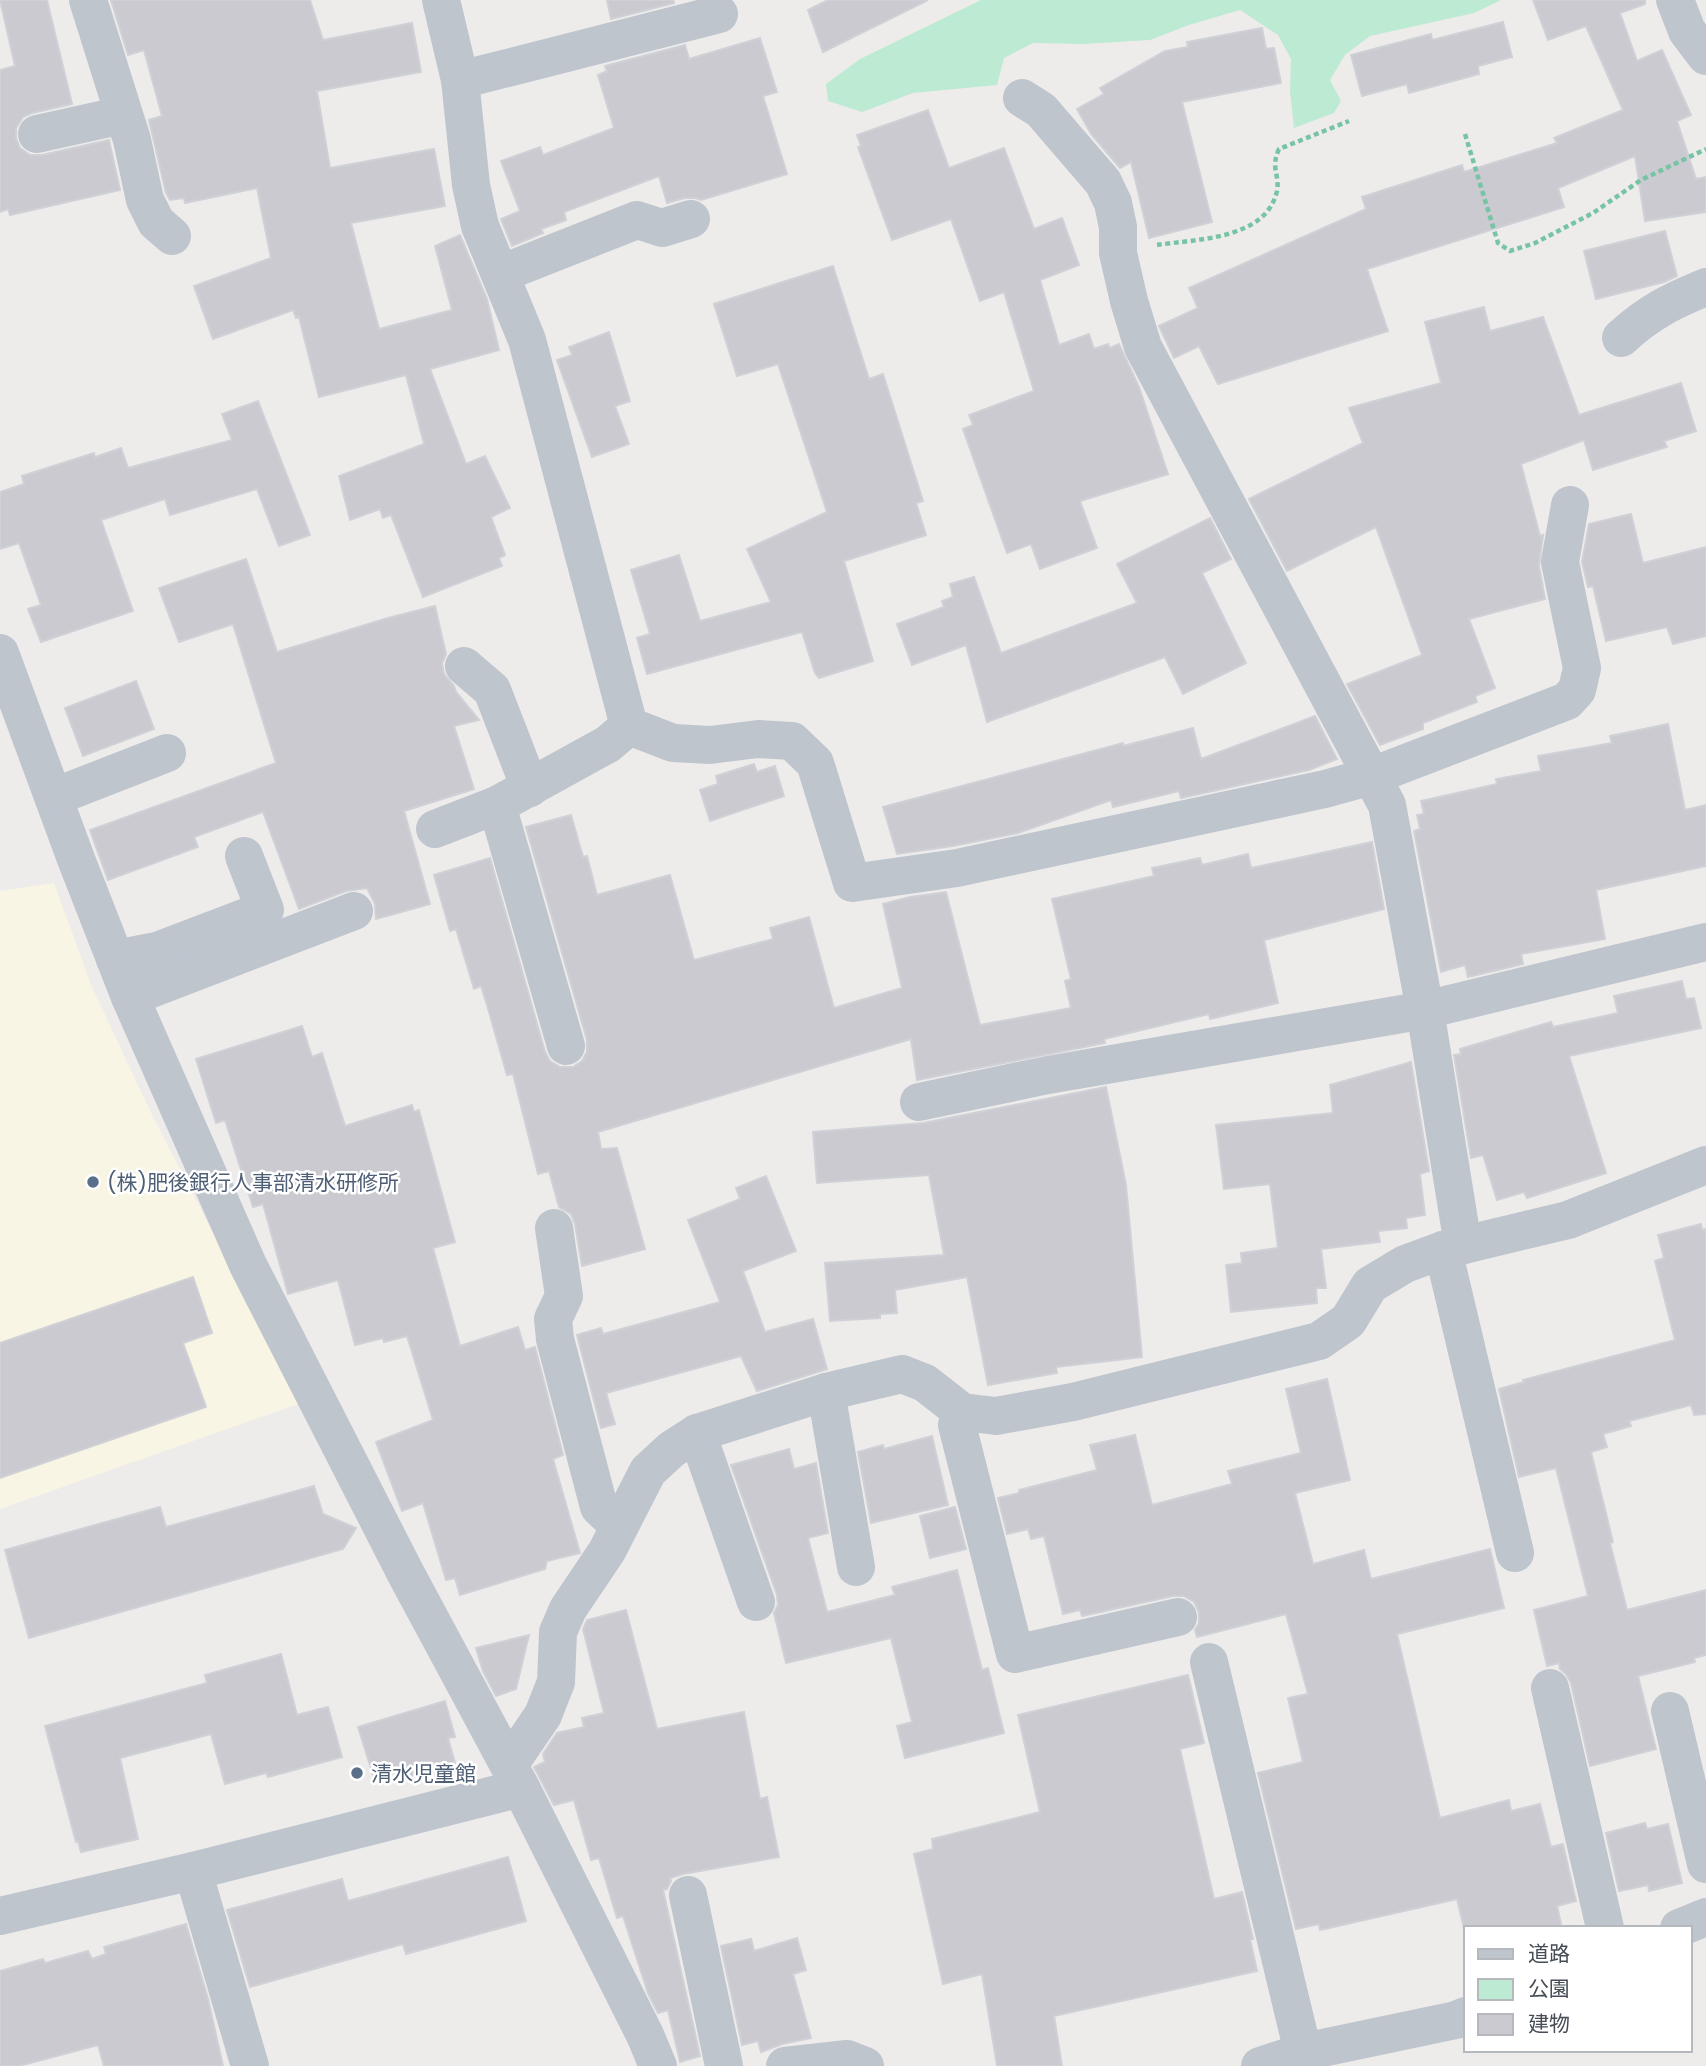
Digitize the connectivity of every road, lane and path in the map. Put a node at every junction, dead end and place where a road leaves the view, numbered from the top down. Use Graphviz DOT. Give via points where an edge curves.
graph roads {
  1 [pos="88,0"];
  2 [pos="441,0"];
  3 [pos="1675,0"];
  4 [pos="719,14"];
  5 [pos="1706,56"];
  6 [pos="460,80"];
  7 [pos="1022,98"];
  8 [pos="123,115"];
  9 [pos="1349,121"];
  10 [pos="37,134"];
  11 [pos="1465,134"];
  12 [pos="1706,149"];
  13 [pos="691,219"];
  14 [pos="172,236"];
  15 [pos="1118,253"];
  16 [pos="500,274"];
  17 [pos="1706,287"];
  18 [pos="1621,338"];
  19 [pos="1570,505"];
  20 [pos="0,653"];
  21 [pos="464,666"];
  22 [pos="13,723"];
  23 [pos="629,726"];
  24 [pos="167,753"];
  25 [pos="1372,776"];
  26 [pos="54,797"];
  27 [pos="514,797"];
  28 [pos="435,829"];
  29 [pos="244,856"];
  30 [pos="354,911"];
  31 [pos="1706,942"];
  32 [pos="115,959"];
  33 [pos="130,997"];
  34 [pos="1425,1010"];
  35 [pos="566,1046"];
  36 [pos="919,1102"];
  37 [pos="1706,1165"];
  38 [pos="554,1228"];
  39 [pos="1453,1248"];
  40 [pos="826,1392"];
  41 [pos="962,1412"];
  42 [pos="697,1433"];
  43 [pos="619,1526"];
  44 [pos="1515,1553"];
  45 [pos="856,1567"];
  46 [pos="756,1602"];
  47 [pos="1178,1617"];
  48 [pos="1209,1662"];
  49 [pos="1550,1688"];
  50 [pos="1670,1711"];
  51 [pos="515,1776"];
  52 [pos="1706,1864"];
  53 [pos="193,1871"];
  54 [pos="688,1895"];
  55 [pos="0,1916"];
  56 [pos="1706,1917"];
  57 [pos="1605,1926"];
  58 [pos="1684,1926"];
  59 [pos="1464,2017"];
  60 [pos="1303,2052"];
  61 [pos="250,2066"];
  62 [pos="658,2066"];
  63 [pos="724,2066"];
  64 [pos="785,2066"];
  65 [pos="865,2066"];
  66 [pos="1260,2066"];
  1 -- 8 [label="street"];
  2 -- 6 [label="street"];
  3 -- 5 [label="street" via="1687,31"];
  4 -- 6 [label="street"];
  6 -- 16 [label="street" via="471,185 480,226"];
  7 -- 15 [label="street" via="1041,110 1103,182 1113,203"];
  8 -- 10 [label="street"];
  8 -- 14 [label="street" via="145,200 156,222"];
  9 -- 15 [label="path" via="1279,149 1273,162 1278,189 1269,211 1248,227 1222,236"];
  11 -- 12 [label="path" via="1498,243 1510,251 1593,213 1641,180"];
  13 -- 16 [label="street" via="662,228 637,220"];
  15 -- 25 [label="street" via="1143,347"];
  16 -- 23 [label="street" via="527,340"];
  17 -- 18 [label="street" via="1665,304"];
  19 -- 25 [label="street" via="1560,562 1582,668 1577,690 1567,701"];
  20 -- 22 [label="street"];
  21 -- 27 [label="street" via="492,690"];
  22 -- 26 [label="street"];
  23 -- 25 [label="street" via="673,743 792,741 815,763 852,883 957,868"];
  23 -- 27 [label="street" via="608,744"];
  24 -- 26 [label="street"];
  25 -- 34 [label="street" via="1387,805"];
  26 -- 32 [label="street"];
  27 -- 28 [label="street"];
  27 -- 35 [label="street"];
  29 -- 32 [label="street" via="265,910 157,951"];
  30 -- 33 [label="street"];
  31 -- 34 [label="street"];
  32 -- 33 [label="street"];
  33 -- 51 [label="street" via="248,1265 405,1574"];
  34 -- 36 [label="street"];
  34 -- 39 [label="street"];
  37 -- 39 [label="street" via="1568,1220"];
  38 -- 43 [label="street" via="564,1296 553,1319 555,1339 599,1507"];
  39 -- 41 [label="street" via="1405,1264 1370,1285 1348,1321 1319,1341 1073,1402 996,1416"];
  39 -- 44 [label="street"];
  40 -- 41 [label="street" via="902,1374 925,1383"];
  40 -- 42 [label="street"];
  40 -- 45 [label="street"];
  41 -- 47 [label="street" via="957,1425 1015,1654"];
  42 -- 43 [label="street" via="648,1471"];
  42 -- 46 [label="street"];
  43 -- 51 [label="street" via="558,1632 556,1682"];
  48 -- 60 [label="street"];
  49 -- 57 [label="street"];
  50 -- 52 [label="street"];
  51 -- 53 [label="street"];
  51 -- 62 [label="street"];
  53 -- 55 [label="street"];
  53 -- 61 [label="street"];
  54 -- 63 [label="street"];
  56 -- 58 [label="street"];
  59 -- 60 [label="street"];
  60 -- 66 [label="street"];
  64 -- 65 [label="street" via="847,2059"];
}
